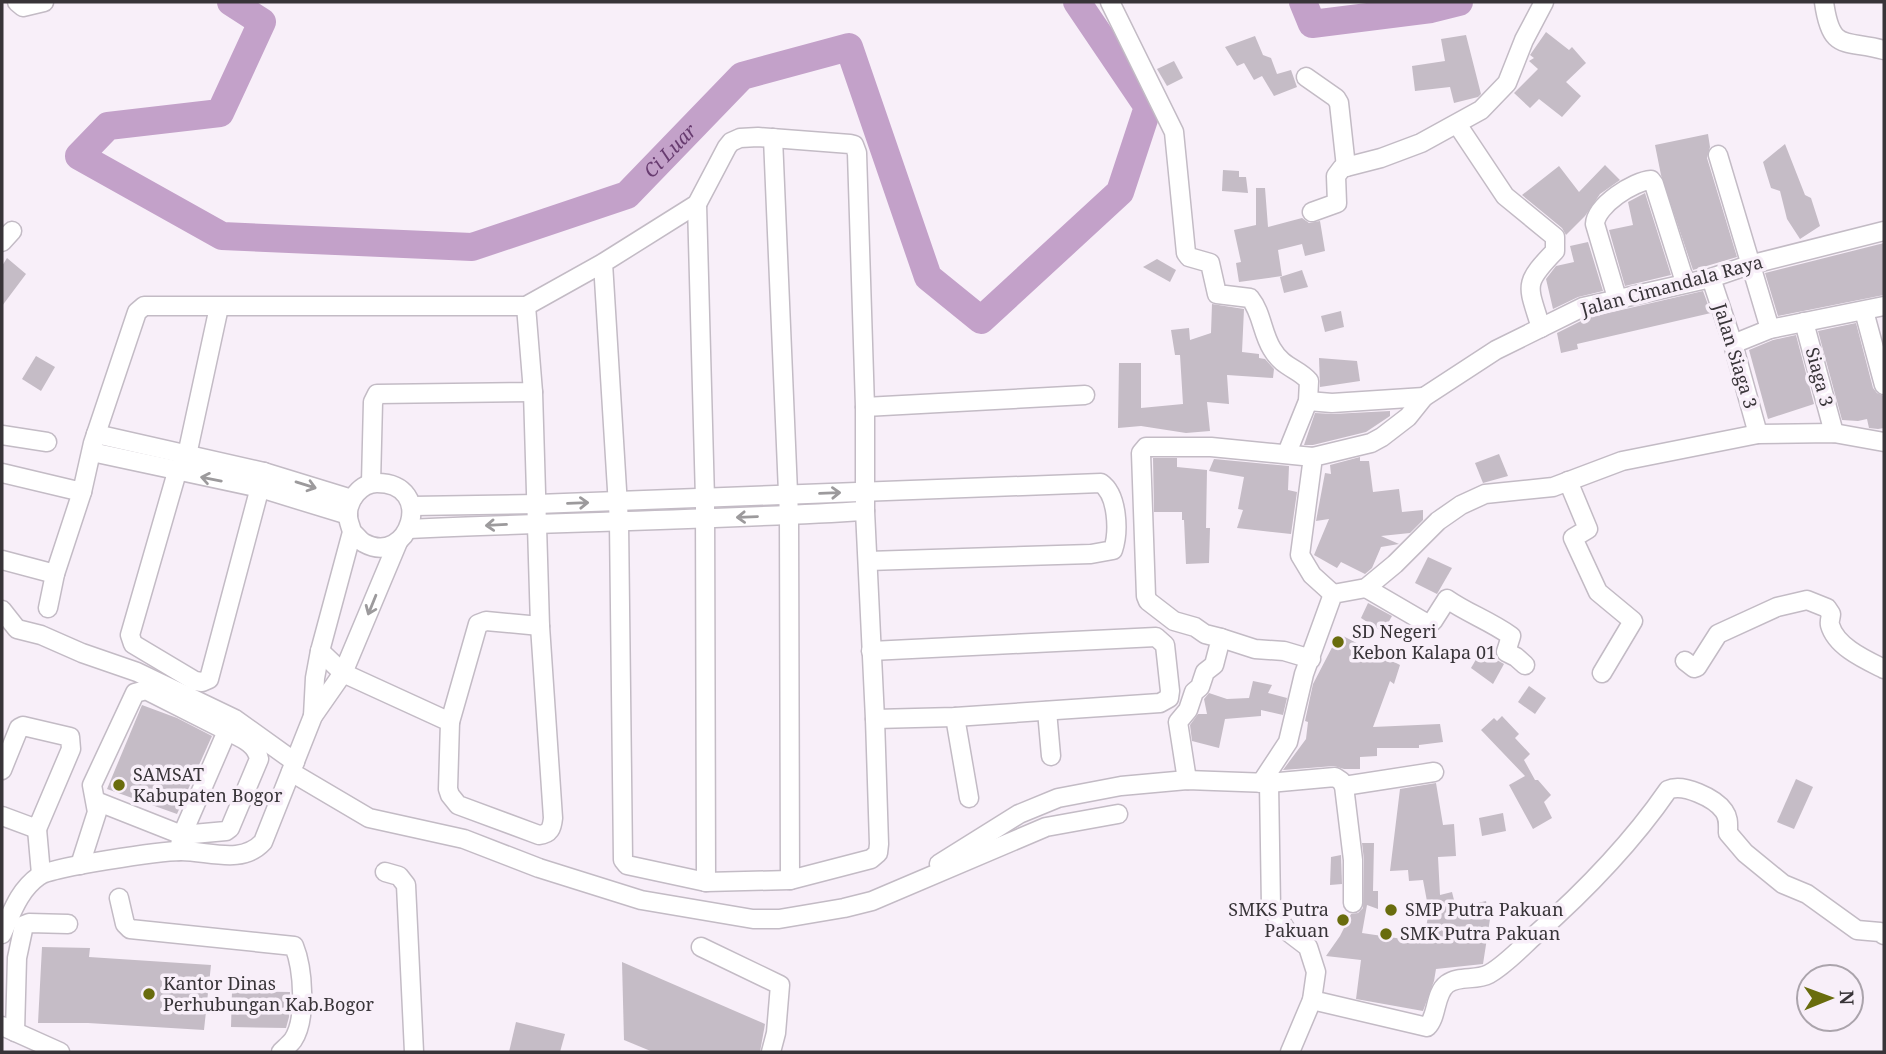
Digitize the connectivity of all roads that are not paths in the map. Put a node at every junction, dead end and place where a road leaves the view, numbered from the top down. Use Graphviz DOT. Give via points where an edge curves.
graph roads {
  1 [pos="17,2"];
  2 [pos="44,2"];
  3 [pos="1110,2"];
  4 [pos="1544,2"];
  5 [pos="1824,2"];
  6 [pos="1884,50"];
  7 [pos="1306,77"];
  8 [pos="1457,124"];
  9 [pos="773,138"];
  10 [pos="1718,155"];
  11 [pos="1346,167"];
  12 [pos="697,204"];
  13 [pos="1312,212"];
  14 [pos="1884,231"];
  15 [pos="603,264"];
  16 [pos="1749,265"];
  17 [pos="1711,278"];
  18 [pos="1685,282"];
  19 [pos="1617,298"];
  20 [pos="526,306"];
  21 [pos="1884,306"];
  22 [pos="219,307"];
  23 [pos="1864,311"];
  24 [pos="1804,322"];
  25 [pos="1541,328"];
  26 [pos="1770,330"];
  27 [pos="1734,344"];
  28 [pos="1884,385"];
  29 [pos="533,393"];
  30 [pos="1085,395"];
  31 [pos="1424,397"];
  32 [pos="1308,401"];
  33 [pos="865,407"];
  34 [pos="1834,433"];
  35 [pos="1758,434"];
  36 [pos="2,435"];
  37 [pos="47,442"];
  38 [pos="1884,442"];
  39 [pos="94,443"];
  40 [pos="1287,453"];
  41 [pos="187,455"];
  42 [pos="1313,457"];
  43 [pos="177,472"];
  44 [pos="2,473"];
  45 [pos="262,480"];
  46 [pos="1568,481"];
  47 [pos="371,483"];
  48 [pos="82,492"];
  49 [pos="865,492"];
  50 [pos="789,495"];
  51 [pos="705,499"];
  52 [pos="617,502"];
  53 [pos="537,504"];
  54 [pos="412,506"];
  55 [pos="864,511"];
  56 [pos="350,515"];
  57 [pos="789,516"];
  58 [pos="705,518"];
  59 [pos="619,522"];
  60 [pos="538,523"];
  61 [pos="403,536"];
  62 [pos="2,560"];
  63 [pos="868,561"];
  64 [pos="55,574"];
  65 [pos="1366,588"];
  66 [pos="1333,594"];
  67 [pos="48,608"];
  68 [pos="2,610"];
  69 [pos="540,626"];
  70 [pos="1222,638"];
  71 [pos="320,650"];
  72 [pos="871,651"];
  73 [pos="1311,659"];
  74 [pos="1685,661"];
  75 [pos="1525,665"];
  76 [pos="1884,669"];
  77 [pos="343,673"];
  78 [pos="1602,673"];
  79 [pos="1047,710"];
  80 [pos="313,716"];
  81 [pos="955,717"];
  82 [pos="876,719"];
  83 [pos="450,722"];
  84 [pos="227,731"];
  85 [pos="1051,756"];
  86 [pos="293,767"];
  87 [pos="2,770"];
  88 [pos="1434,772"];
  89 [pos="1187,780"];
  90 [pos="1265,783"];
  91 [pos="1343,786"];
  92 [pos="969,798"];
  93 [pos="96,801"];
  94 [pos="1118,814"];
  95 [pos="2,816"];
  96 [pos="37,829"];
  97 [pos="181,843"];
  98 [pos="80,865"];
  99 [pos="385,872"];
  100 [pos="41,874"];
  101 [pos="790,880"];
  102 [pos="706,882"];
  103 [pos="914,884"];
  104 [pos="119,898"];
  105 [pos="1353,903"];
  106 [pos="68,924"];
  107 [pos="2,934"];
  108 [pos="1884,935"];
  109 [pos="701,947"];
  110 [pos="1312,1000"];
  111 [pos="8,1029"];
  112 [pos="60,1052"];
  113 [pos="281,1052"];
  114 [pos="414,1052"];
  115 [pos="771,1052"];
  116 [pos="1290,1052"];
  1 -- 2 [label="street" via="23,7"];
  3 -- 32 [label="street" via="1174,132 1186,253 1210,263 1217,294 1244,296 1255,304 1280,362 1308,378"];
  4 -- 8 [label="street" via="1507,83 1481,110"];
  5 -- 6 [label="street" via="1828,25 1839,40"];
  7 -- 11 [label="street" via="1339,103"];
  8 -- 11 [label="street" via="1401,151"];
  8 -- 25 [label="street" via="1505,196 1555,237 1555,251 1532,276 1530,291"];
  9 -- 12 [label="street" via="731,142"];
  9 -- 33 [label="street" via="850,144 856,149"];
  9 -- 50 [label="street"];
  10 -- 16 [label="street"];
  11 -- 13 [label="street" via="1336,176 1336,204"];
  12 -- 15 [label="street"];
  12 -- 51 [label="street"];
  14 -- 16 [label="street, Jalan Cimandala Raya"];
  15 -- 20 [label="street"];
  15 -- 52 [label="street"];
  16 -- 17 [label="street, Jalan Cimandala Raya"];
  16 -- 26 [label="street"];
  17 -- 18 [label="street, Jalan Cimandala Raya"];
  17 -- 27 [label="street, Jalan Siaga 3"];
  18 -- 19 [label="street, Jalan Cimandala Raya"];
  18 -- 19 [label="street" via="1654,184 1651,180 1637,182 1600,209 1596,218"];
  19 -- 25 [label="street, Jalan Cimandala Raya" via="1583,307"];
  20 -- 22 [label="street"];
  20 -- 29 [label="street"];
  21 -- 23 [label="street"];
  22 -- 39 [label="street" via="144,306 137,312"];
  22 -- 41 [label="street"];
  23 -- 24 [label="street"];
  23 -- 28 [label="street"];
  24 -- 26 [label="street"];
  24 -- 34 [label="street, Siaga 3"];
  25 -- 31 [label="street, Jalan Cimandala Raya" via="1496,350"];
  26 -- 27 [label="street"];
  27 -- 35 [label="street, Jalan Siaga 3"];
  29 -- 47 [label="street" via="377,394"];
  29 -- 53 [label="street"];
  30 -- 33 [label="street"];
  31 -- 32 [label="street"];
  31 -- 42 [label="street, Jalan Cimandala Raya" via="1408,417 1371,443"];
  32 -- 40 [label="street"];
  33 -- 49 [label="street"];
  34 -- 35 [label="street"];
  34 -- 38 [label="street"];
  35 -- 46 [label="street" via="1622,461"];
  36 -- 37 [label="street"];
  39 -- 41 [label="street"];
  39 -- 43 [label="street"];
  39 -- 48 [label="street"];
  40 -- 42 [label="street"];
  40 -- 70 [label="street" via="1211,447 1146,447 1141,453 1148,601 1174,621"];
  41 -- 43 [label="street"];
  41 -- 45 [label="street"];
  42 -- 66 [label="street" via="1300,555 1312,575"];
  45 -- 43 [label="street, one-way"];
  43 -- 45 [label="street" via="130,639 202,682 209,679"];
  44 -- 48 [label="street"];
  45 -- 56 [label="street"];
  46 -- 65 [label="street" via="1539,490 1485,494 1461,505"];
  46 -- 78 [label="street" via="1588,529 1573,538 1595,586 1633,621"];
  47 -- 54 [label="street" via="396,487"];
  47 -- 56 [label="street" via="360,489"];
  48 -- 64 [label="street"];
  50 -- 49 [label="street, one-way"];
  49 -- 55 [label="street"];
  49 -- 63 [label="street" via="1101,483 1118,520 1114,547 1100,553"];
  50 -- 51 [label="street"];
  50 -- 57 [label="street"];
  51 -- 52 [label="street"];
  51 -- 58 [label="street"];
  53 -- 52 [label="street, one-way"];
  52 -- 59 [label="street"];
  53 -- 54 [label="street"];
  53 -- 60 [label="street"];
  54 -- 61 [label="street" via="413,518"];
  55 -- 57 [label="street"];
  55 -- 63 [label="street"];
  56 -- 61 [label="street" via="365,543 382,547"];
  56 -- 71 [label="street"];
  57 -- 58 [label="street, one-way"];
  57 -- 101 [label="street"];
  58 -- 59 [label="street"];
  58 -- 102 [label="street"];
  59 -- 60 [label="street"];
  59 -- 102 [label="street" via="622,856 627,865"];
  60 -- 61 [label="street, one-way"];
  60 -- 69 [label="street"];
  61 -- 77 [label="street, one-way"];
  62 -- 64 [label="street"];
  63 -- 72 [label="street"];
  64 -- 67 [label="street"];
  65 -- 66 [label="street"];
  65 -- 75 [label="street" via="1426,623 1433,621 1447,599 1511,636 1506,652"];
  66 -- 73 [label="street"];
  68 -- 86 [label="street" via="17,629 137,672 235,719"];
  69 -- 83 [label="street" via="478,624"];
  69 -- 83 [label="street" via="553,818 546,834 455,802 449,789"];
  70 -- 73 [label="street"];
  70 -- 89 [label="street" via="1214,665 1205,672 1178,722"];
  71 -- 77 [label="street"];
  71 -- 80 [label="street"];
  72 -- 79 [label="street" via="1139,636 1156,637 1165,645 1170,691 1164,701"];
  72 -- 82 [label="street"];
  73 -- 90 [label="street" via="1288,742"];
  74 -- 76 [label="street" via="1698,667 1718,634 1777,607 1807,600 1827,608 1839,639 1854,653"];
  77 -- 80 [label="street"];
  77 -- 83 [label="street"];
  79 -- 81 [label="street"];
  79 -- 85 [label="street"];
  80 -- 86 [label="street"];
  81 -- 82 [label="street"];
  81 -- 92 [label="street"];
  82 -- 101 [label="street" via="878,853 871,859"];
  84 -- 93 [label="street" via="146,690 135,693 92,785"];
  84 -- 97 [label="street"];
  84 -- 97 [label="street" via="247,741 259,759 230,828"];
  86 -- 97 [label="street" via="257,849 235,856"];
  86 -- 103 [label="street" via="369,818 464,839 641,900 753,919 779,919 854,906"];
  87 -- 96 [label="street" via="23,726 70,737 71,749"];
  88 -- 91 [label="street"];
  89 -- 90 [label="street"];
  89 -- 103 [label="street" via="1121,786 1042,803 992,829"];
  90 -- 91 [label="street" via="1335,777"];
  90 -- 110 [label="street" via="1271,907 1287,931 1308,947 1316,972"];
  91 -- 105 [label="street" via="1353,860"];
  93 -- 97 [label="street"];
  93 -- 98 [label="street" via="97,812"];
  94 -- 103 [label="street" via="1046,827"];
  95 -- 96 [label="street"];
  96 -- 100 [label="street"];
  97 -- 98 [label="street"];
  98 -- 100 [label="street"];
  99 -- 114 [label="street" via="400,876 406,885"];
  100 -- 107 [label="street" via="18,898"];
  101 -- 102 [label="street"];
  104 -- 113 [label="street" via="130,929 294,946 302,983 298,1026 294,1039"];
  106 -- 111 [label="street" via="24,925"];
  108 -- 110 [label="street" via="1857,930 1807,894 1783,884 1728,833 1722,809 1696,793 1673,788 1574,902 1487,976 1446,984 1427,1027"];
  109 -- 115 [label="street" via="780,985"];
  110 -- 116 [label="street"];
  111 -- 112 [label="street"];
}
